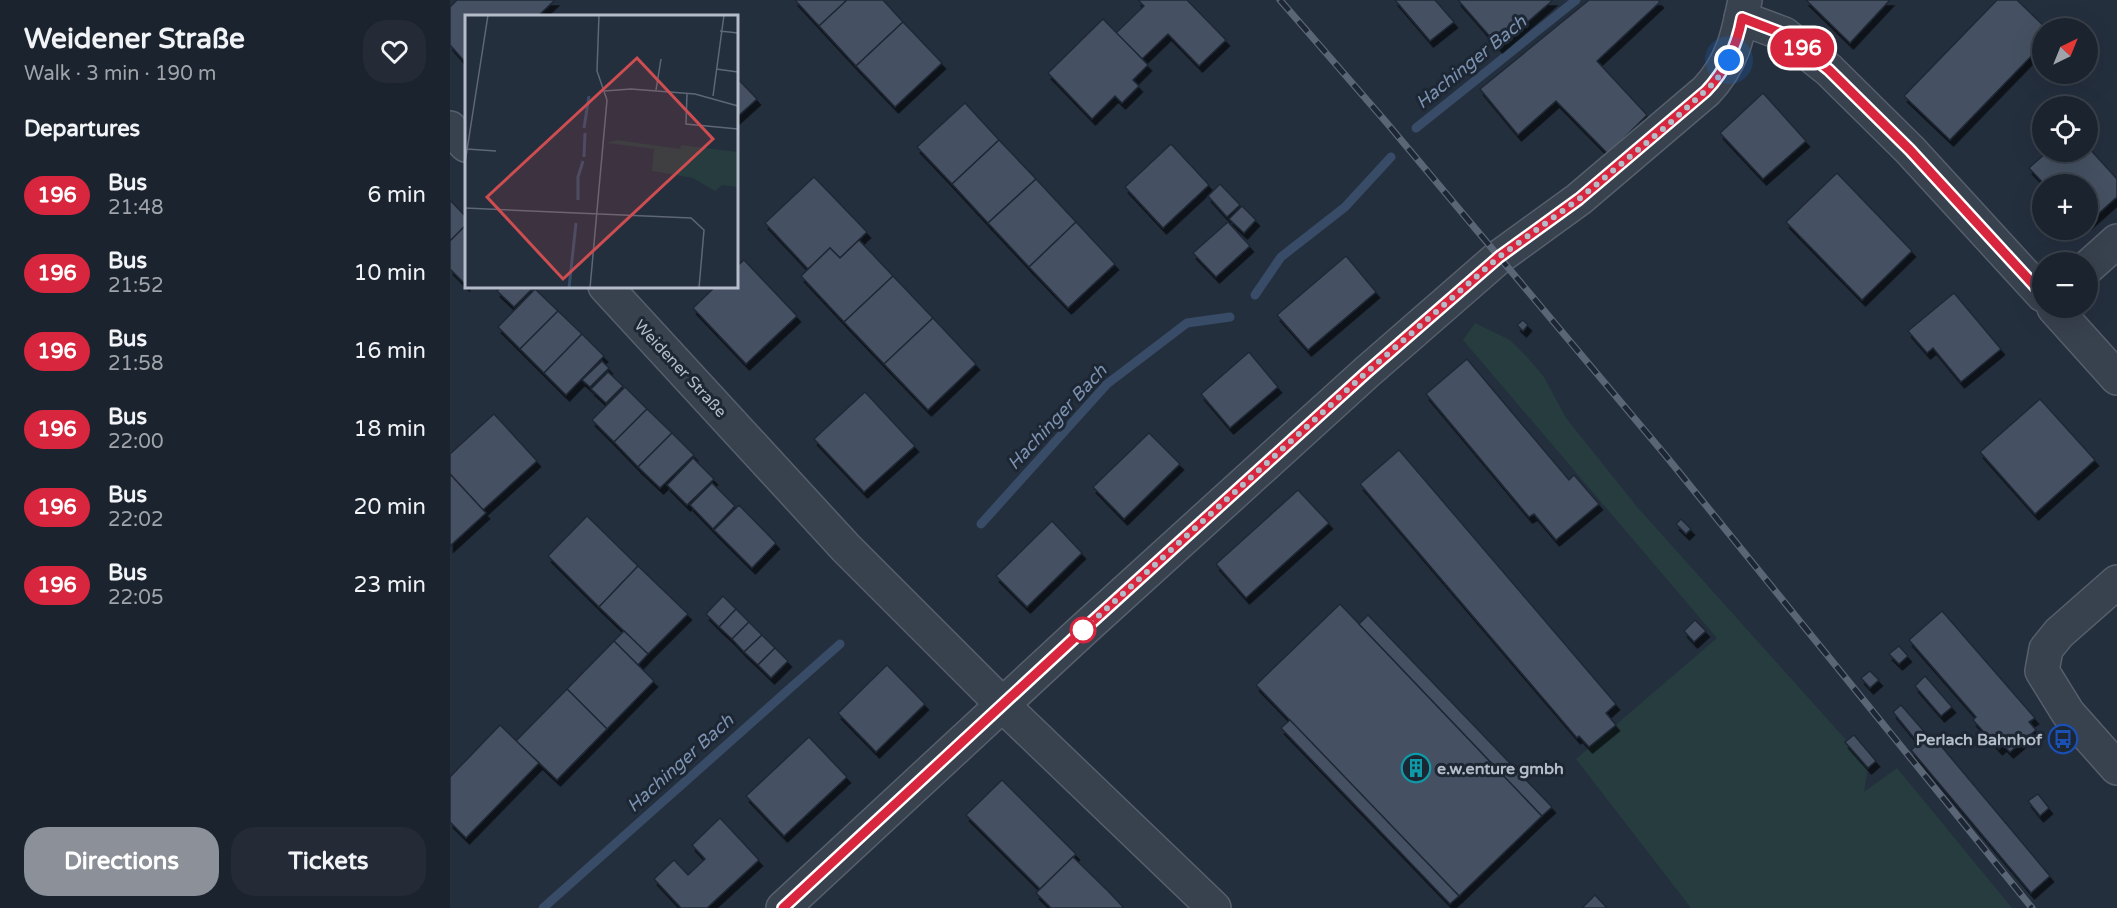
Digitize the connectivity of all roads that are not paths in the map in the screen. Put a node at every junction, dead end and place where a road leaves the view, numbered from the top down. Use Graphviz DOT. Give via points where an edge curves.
graph roads {
  1 [pos="1743,9"];
  2 [pos="450,128"];
  3 [pos="465,144"];
  4 [pos="2117,241"];
  5 [pos="2098,258"];
  6 [pos="2032,283"];
  7 [pos="607,288"];
  8 [pos="2063,318"];
  9 [pos="2117,378"];
  10 [pos="2117,582"];
  11 [pos="1004,705"];
  12 [pos="2117,768"];
  13 [pos="783,908"];
  14 [pos="1214,908"];
  1 -- 6 [label="street" via="1784,34 1829,70 1910,150"];
  1 -- 11 [label="street" via="1724,70 1706,91 1579,199 1499,257 1367,372"];
  2 -- 3 [label="street"];
  4 -- 5 [label="street"];
  7 -- 11 [label="street, Weidener Straße" via="846,548"];
  8 -- 9 [label="street"];
  10 -- 12 [label="street" via="2059,633 2046,649 2042,671 2068,713"];
  11 -- 13 [label="street"];
  11 -- 14 [label="street, Weidener Straße"];
}
